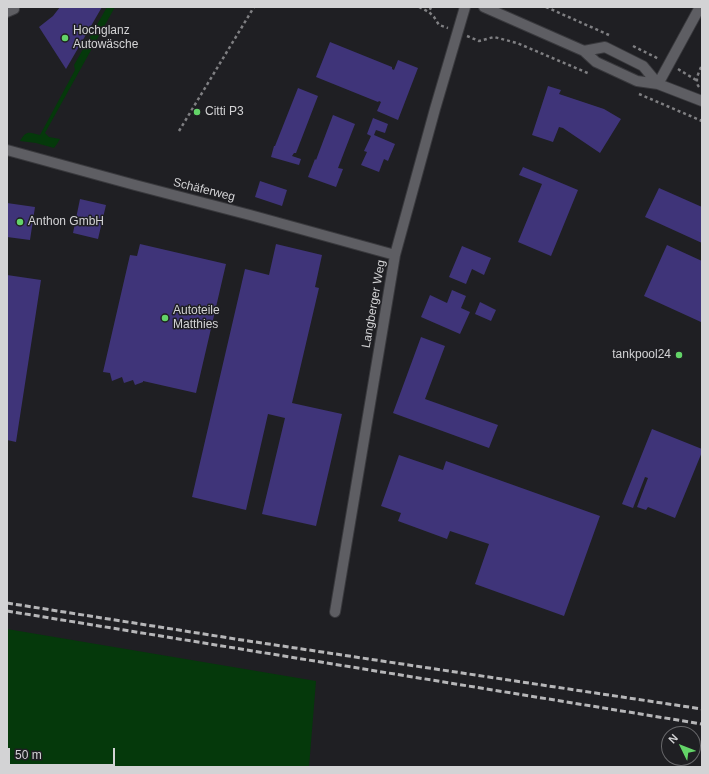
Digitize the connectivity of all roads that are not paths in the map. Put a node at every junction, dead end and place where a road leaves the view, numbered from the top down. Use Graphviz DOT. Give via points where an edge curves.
graph roads {
  1 [pos="14,7"];
  2 [pos="465,7"];
  3 [pos="484,7"];
  4 [pos="700,7"];
  5 [pos="7,12"];
  6 [pos="584,51"];
  7 [pos="658,84"];
  8 [pos="702,101"];
  9 [pos="7,150"];
  10 [pos="395,255"];
  11 [pos="335,612"];
  1 -- 5 [label="street"];
  2 -- 10 [label="street, Langberger Weg"];
  3 -- 6 [label="street"];
  4 -- 7 [label="street"];
  6 -- 7 [label="street" via="596,62 637,81"];
  6 -- 7 [label="street" via="605,47 643,66"];
  7 -- 8 [label="street"];
  9 -- 10 [label="street, Schäferweg"];
  10 -- 11 [label="street, Langberger Weg"];
}
